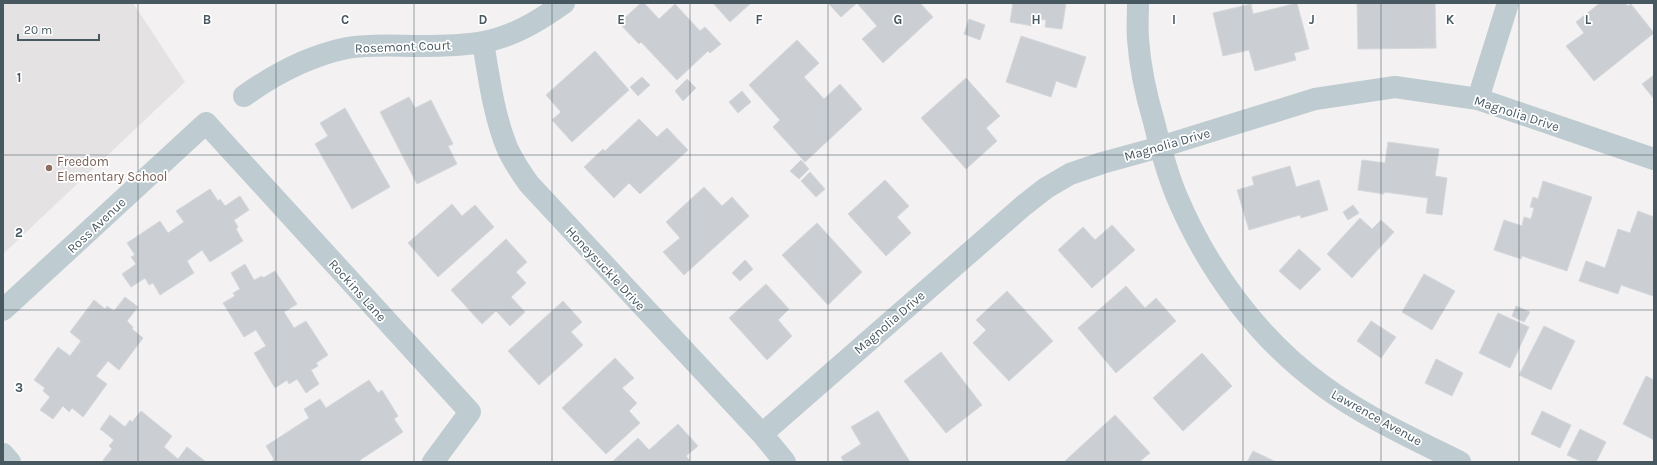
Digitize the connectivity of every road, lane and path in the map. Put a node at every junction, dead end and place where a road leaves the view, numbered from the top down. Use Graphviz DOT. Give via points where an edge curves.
graph roads {
  1 [pos="564,3"];
  2 [pos="1138,3"];
  3 [pos="1508,3"];
  4 [pos="483,42"];
  5 [pos="244,96"];
  6 [pos="1478,99"];
  7 [pos="206,123"];
  8 [pos="1160,147"];
  9 [pos="1654,159"];
  10 [pos="3,310"];
  11 [pos="762,434"];
  12 [pos="3,454"];
  13 [pos="10,462"];
  14 [pos="433,462"];
  15 [pos="785,462"];
  16 [pos="1460,462"];
  1 -- 4 [label="street, Rosemont Court" via="546,16 515,32"];
  2 -- 8 [label="street, Lawrence Avenue" via="1138,39 1144,87"];
  3 -- 6 [label="street"];
  4 -- 5 [label="street, Rosemont Court" via="421,46 379,45 324,53 271,76"];
  4 -- 11 [label="street, Honeysuckle Drive" via="502,132 514,161 529,184"];
  6 -- 8 [label="street, Magnolia Drive" via="1394,87 1315,99"];
  6 -- 9 [label="street, Magnolia Drive"];
  7 -- 10 [label="street, Ross Avenue"];
  7 -- 14 [label="street, Rockins Lane" via="470,412"];
  8 -- 11 [label="street, Magnolia Drive" via="1070,174 1046,188"];
  8 -- 16 [label="street, Lawrence Avenue" via="1177,196 1204,252 1237,300 1277,346 1322,386 1349,404"];
  11 -- 15 [label="street, Honeysuckle Drive"];
  12 -- 13 [label="street"];
}
